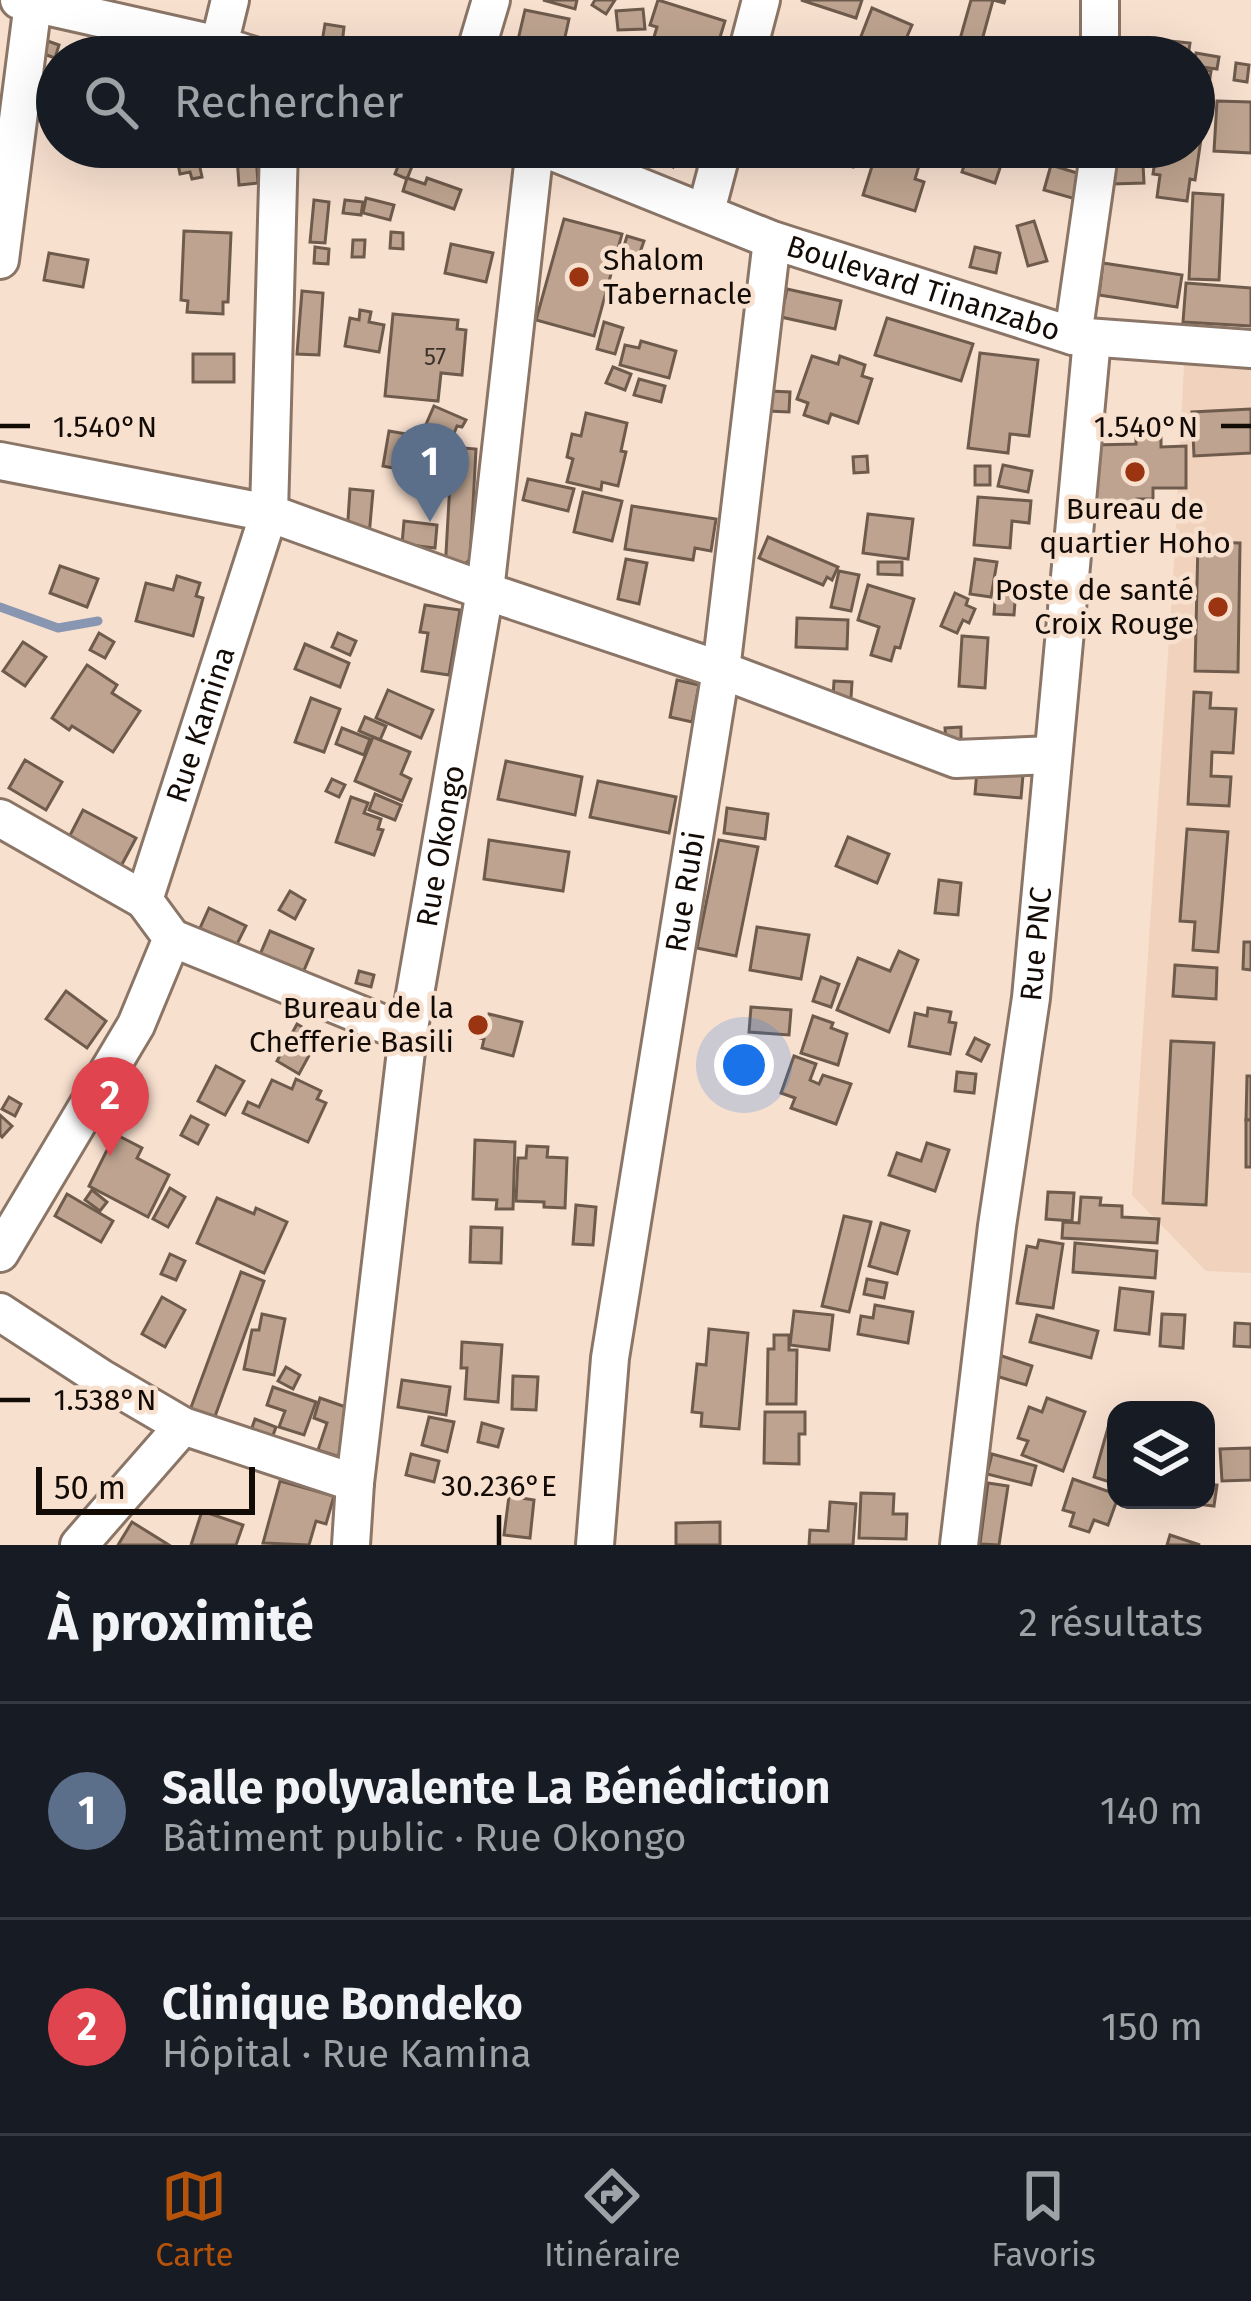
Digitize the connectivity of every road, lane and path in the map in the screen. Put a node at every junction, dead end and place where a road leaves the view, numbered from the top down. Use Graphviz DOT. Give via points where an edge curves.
graph roads {
  1 [pos="230,0"];
  2 [pos="491,0"];
  3 [pos="761,0"];
  4 [pos="1100,0"];
  5 [pos="26,2"];
  6 [pos="179,36"];
  7 [pos="221,36"];
  8 [pos="480,36"];
  9 [pos="752,36"];
  10 [pos="1100,36"];
  11 [pos="278,168"];
  12 [pos="535,168"];
  13 [pos="592,168"];
  14 [pos="718,168"];
  15 [pos="1098,168"];
  16 [pos="706,212"];
  17 [pos="772,240"];
  18 [pos="0,260"];
  19 [pos="1082,338"];
  20 [pos="1251,349"];
  21 [pos="0,460"];
  22 [pos="268,513"];
  23 [pos="485,591"];
  24 [pos="722,670"];
  25 [pos="1052,755"];
  26 [pos="0,818"];
  27 [pos="144,900"];
  28 [pos="172,938"];
  29 [pos="408,1034"];
  30 [pos="0,1253"];
  31 [pos="0,1312"];
  32 [pos="183,1426"];
  33 [pos="355,1483"];
  34 [pos="79,1545"];
  35 [pos="351,1545"];
  36 [pos="595,1545"];
  37 [pos="959,1545"];
  1 -- 7 [label="street"];
  2 -- 8 [label="street"];
  3 -- 9 [label="street"];
  4 -- 10 [label="street"];
  5 -- 6 [label="street"];
  5 -- 18 [label="street"];
  11 -- 22 [label="street, Rue Kamina"];
  12 -- 23 [label="street, Rue Okongo"];
  13 -- 16 [label="street, Boulevard Tinanzabo"];
  14 -- 16 [label="street"];
  15 -- 19 [label="street, Rue PNC"];
  16 -- 17 [label="street, Boulevard Tinanzabo"];
  17 -- 19 [label="street, Boulevard Tinanzabo"];
  17 -- 24 [label="street, Rue Rubi"];
  19 -- 20 [label="street, Boulevard Tinanzabo"];
  19 -- 25 [label="street, Rue PNC"];
  21 -- 22 [label="street"];
  22 -- 23 [label="street"];
  22 -- 27 [label="street, Rue Kamina"];
  23 -- 24 [label="street"];
  23 -- 29 [label="street, Rue Okongo"];
  24 -- 25 [label="street" via="956,759"];
  24 -- 36 [label="street, Rue Rubi" via="610,1358"];
  25 -- 37 [label="street, Rue PNC" via="1031,998"];
  26 -- 27 [label="street"];
  27 -- 28 [label="street"];
  28 -- 29 [label="street"];
  28 -- 30 [label="street" via="136,1025"];
  29 -- 33 [label="street, Rue Okongo"];
  31 -- 32 [label="street"];
  32 -- 33 [label="street"];
  32 -- 34 [label="street"];
  33 -- 35 [label="street, Rue Okongo"];
}
